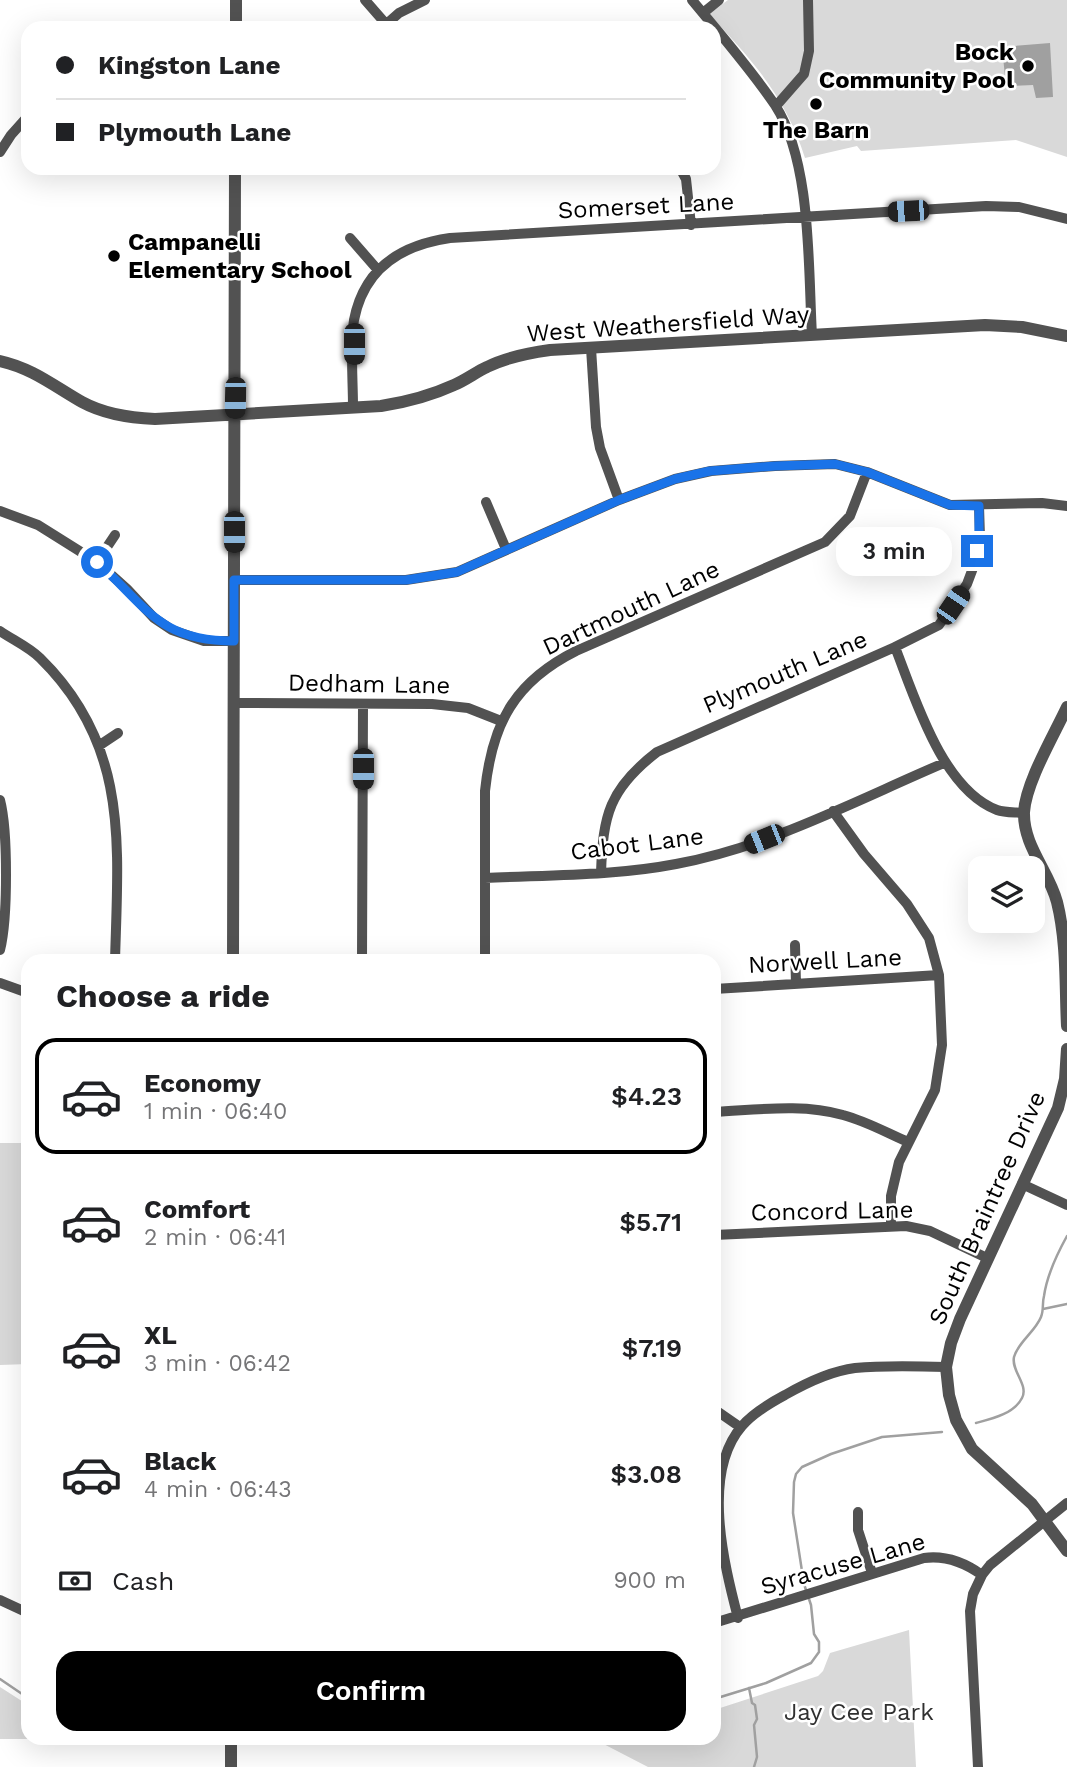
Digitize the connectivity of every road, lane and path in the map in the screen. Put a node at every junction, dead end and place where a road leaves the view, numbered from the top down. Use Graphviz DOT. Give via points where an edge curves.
graph roads {
  1 [pos="236,0"];
  2 [pos="365,0"];
  3 [pos="425,0"];
  4 [pos="692,0"];
  5 [pos="719,0"];
  6 [pos="808,0"];
  7 [pos="702,13"];
  8 [pos="236,21"];
  9 [pos="380,21"];
  10 [pos="390,21"];
  11 [pos="708,21"];
  12 [pos="721,37"];
  13 [pos="776,106"];
  14 [pos="21,123"];
  15 [pos="0,152"];
  16 [pos="235,175"];
  17 [pos="684,175"];
  18 [pos="805,217"];
  19 [pos="1067,219"];
  20 [pos="691,225"];
  21 [pos="350,237"];
  22 [pos="377,269"];
  23 [pos="812,335"];
  24 [pos="1067,336"];
  25 [pos="591,348"];
  26 [pos="0,361"];
  27 [pos="353,407"];
  28 [pos="235,415"];
  29 [pos="867,472"];
  30 [pos="619,500"];
  31 [pos="486,502"];
  32 [pos="979,506"];
  33 [pos="1067,506"];
  34 [pos="0,511"];
  35 [pos="115,534"];
  36 [pos="506,549"];
  37 [pos="97,562"];
  38 [pos="234,580"];
  39 [pos="0,631"];
  40 [pos="234,641"];
  41 [pos="895,648"];
  42 [pos="234,704"];
  43 [pos="363,704"];
  44 [pos="1067,707"];
  45 [pos="501,721"];
  46 [pos="118,733"];
  47 [pos="100,745"];
  48 [pos="944,763"];
  49 [pos="0,800"];
  50 [pos="833,811"];
  51 [pos="1024,813"];
  52 [pos="601,873"];
  53 [pos="485,878"];
  54 [pos="795,945"];
  55 [pos="0,950"];
  56 [pos="115,954"];
  57 [pos="233,954"];
  58 [pos="362,954"];
  59 [pos="485,954"];
  60 [pos="939,975"];
  61 [pos="0,983"];
  62 [pos="796,984"];
  63 [pos="721,989"];
  64 [pos="21,990"];
  65 [pos="1067,1026"];
  66 [pos="1067,1049"];
  67 [pos="721,1112"];
  68 [pos="908,1142"];
  69 [pos="1022,1184"];
  70 [pos="1067,1205"];
  71 [pos="891,1226"];
  72 [pos="721,1236"];
  73 [pos="987,1258"];
  74 [pos="946,1367"];
  75 [pos="721,1414"];
  76 [pos="740,1427"];
  77 [pos="721,1478"];
  78 [pos="1067,1503"];
  79 [pos="858,1512"];
  80 [pos="1046,1521"];
  81 [pos="721,1548"];
  82 [pos="1067,1550"];
  83 [pos="872,1573"];
  84 [pos="982,1575"];
  85 [pos="0,1600"];
  86 [pos="21,1610"];
  87 [pos="738,1618"];
  88 [pos="721,1622"];
  89 [pos="230,1745"];
  90 [pos="230,1767"];
  91 [pos="978,1767"];
  1 -- 8 [label="street"];
  2 -- 9 [label="street"];
  3 -- 10 [label="street"];
  4 -- 7 [label="street"];
  5 -- 7 [label="street"];
  6 -- 13 [label="street" via="809,51 804,74"];
  7 -- 11 [label="street"];
  12 -- 13 [label="street"];
  13 -- 18 [label="street" via="794,147"];
  14 -- 15 [label="street"];
  16 -- 28 [label="street"];
  17 -- 20 [label="street"];
  18 -- 19 [label="street, Somerset Lane" via="1002,206"];
  18 -- 20 [label="street, Somerset Lane"];
  18 -- 23 [label="street"];
  20 -- 22 [label="street, Somerset Lane" via="436,240 409,249"];
  21 -- 22 [label="street"];
  22 -- 27 [label="street, Somerset Lane" via="363,291 354,321"];
  23 -- 24 [label="street, West Weathersfield Way" via="996,325"];
  23 -- 25 [label="street, West Weathersfield Way"];
  25 -- 27 [label="street, West Weathersfield Way" via="524,354 416,400"];
  25 -- 30 [label="street" via="598,438"];
  26 -- 28 [label="street, West Weathersfield Way" via="37,373 83,402 119,415 155,419"];
  27 -- 28 [label="street, West Weathersfield Way"];
  28 -- 38 [label="street"];
  29 -- 30 [label="street" via="818,463 710,471"];
  29 -- 32 [label="street" via="950,505"];
  29 -- 45 [label="street, Dartmouth Lane" via="850,516 825,542 561,659 527,686"];
  30 -- 36 [label="street"];
  31 -- 36 [label="street"];
  32 -- 33 [label="street"];
  32 -- 41 [label="street, Plymouth Lane" via="979,537 967,584 939,625"];
  34 -- 37 [label="street" via="38,525"];
  35 -- 37 [label="street"];
  36 -- 38 [label="street" via="457,572 406,580"];
  37 -- 40 [label="street" via="172,630 204,640"];
  38 -- 40 [label="street"];
  39 -- 47 [label="street" via="39,656 79,705"];
  40 -- 42 [label="street"];
  41 -- 48 [label="street"];
  41 -- 52 [label="street, Plymouth Lane" via="657,752 627,778 615,797 603,833"];
  42 -- 43 [label="street, Dedham Lane"];
  42 -- 57 [label="street"];
  43 -- 45 [label="street, Dedham Lane" via="453,705"];
  43 -- 58 [label="street"];
  44 -- 51 [label="street" via="1029,789"];
  45 -- 53 [label="street, Dartmouth Lane" via="492,744 485,791"];
  46 -- 47 [label="street"];
  47 -- 56 [label="street" via="116,824"];
  48 -- 50 [label="street, Cabot Lane"];
  48 -- 51 [label="street" via="974,795 998,810"];
  49 -- 55 [label="street" via="5,832"];
  50 -- 52 [label="street, Cabot Lane" via="740,849 677,864"];
  50 -- 60 [label="street" via="929,938"];
  51 -- 65 [label="street" via="1027,836 1051,884 1060,918"];
  52 -- 53 [label="street, Cabot Lane"];
  53 -- 59 [label="street, Dartmouth Lane"];
  54 -- 62 [label="street"];
  60 -- 62 [label="street, Norwell Lane"];
  60 -- 68 [label="street" via="942,1045 935,1090"];
  61 -- 64 [label="street"];
  62 -- 63 [label="street, Norwell Lane"];
  66 -- 69 [label="street, South Braintree Drive" via="1058,1108"];
  67 -- 68 [label="street" via="826,1111"];
  68 -- 71 [label="street" via="894,1177"];
  69 -- 70 [label="street"];
  69 -- 73 [label="street, South Braintree Drive"];
  71 -- 72 [label="street, Concord Lane"];
  71 -- 73 [label="street, Concord Lane" via="930,1231"];
  73 -- 74 [label="street, South Braintree Drive" via="951,1343"];
  74 -- 76 [label="street" via="853,1368 834,1373 801,1385"];
  74 -- 80 [label="street, South Braintree Drive" via="952,1408 967,1441"];
  75 -- 76 [label="street"];
  76 -- 77 [label="street"];
  78 -- 80 [label="street"];
  79 -- 83 [label="street" via="858,1530"];
  80 -- 82 [label="street, South Braintree Drive"];
  80 -- 84 [label="street"];
  81 -- 87 [label="street"];
  83 -- 84 [label="street, Syracuse Lane" via="932,1557 963,1563"];
  83 -- 87 [label="street, Syracuse Lane"];
  84 -- 91 [label="street" via="973,1594 970,1621"];
  85 -- 86 [label="street"];
  87 -- 88 [label="street, Syracuse Lane"];
  89 -- 90 [label="street"];
}
